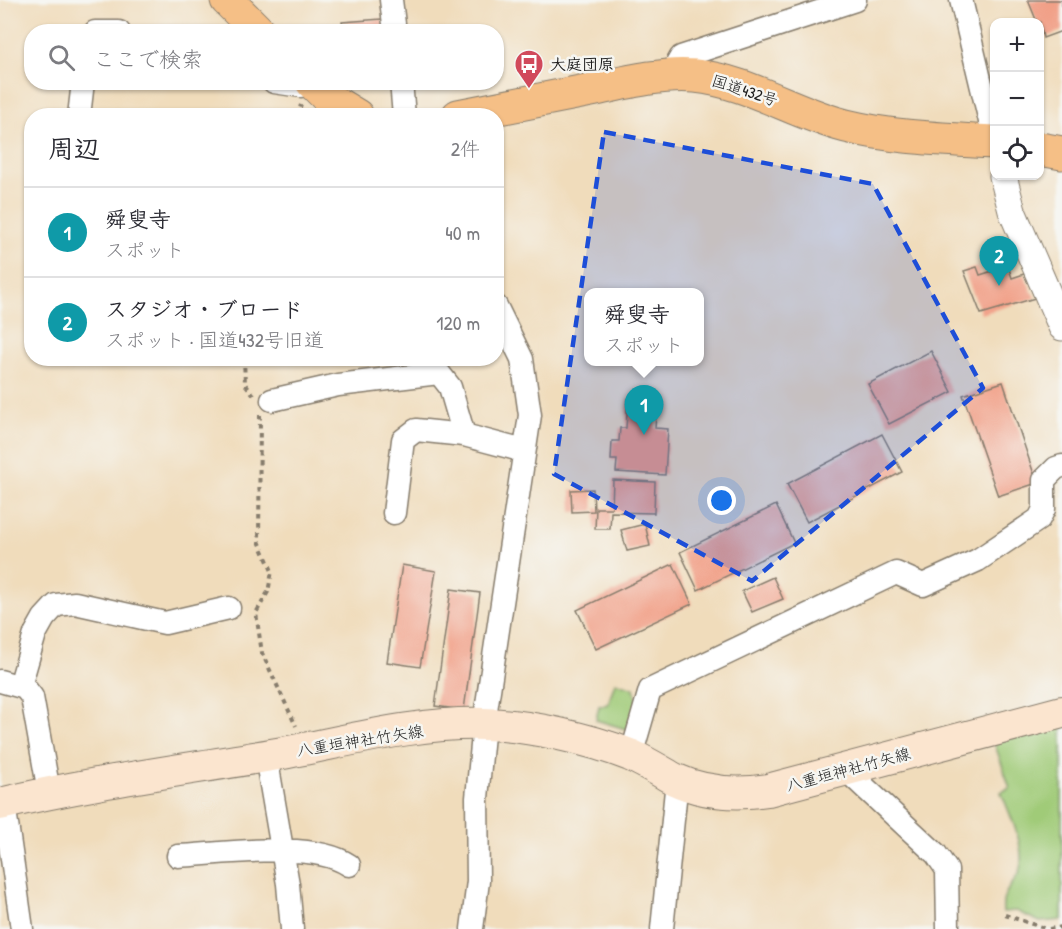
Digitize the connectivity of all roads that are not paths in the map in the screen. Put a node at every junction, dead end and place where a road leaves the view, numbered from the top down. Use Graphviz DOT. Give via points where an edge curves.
graph roads {
  1 [pos="227,0"];
  2 [pos="391,0"];
  3 [pos="855,0"];
  4 [pos="961,0"];
  5 [pos="251,24"];
  6 [pos="394,24"];
  7 [pos="670,76"];
  8 [pos="81,90"];
  9 [pos="320,90"];
  10 [pos="402,90"];
  11 [pos="80,108"];
  12 [pos="344,108"];
  13 [pos="403,108"];
  14 [pos="500,108"];
  15 [pos="991,126"];
  16 [pos="990,140"];
  17 [pos="1044,150"];
  18 [pos="1062,153"];
  19 [pos="1004,180"];
  20 [pos="504,322"];
  21 [pos="1062,327"];
  22 [pos="264,405"];
  23 [pos="464,435"];
  24 [pos="524,451"];
  25 [pos="1062,466"];
  26 [pos="394,513"];
  27 [pos="229,608"];
  28 [pos="10,683"];
  29 [pos="1062,712"];
  30 [pos="484,724"];
  31 [pos="266,756"];
  32 [pos="631,756"];
  33 [pos="846,770"];
  34 [pos="677,780"];
  35 [pos="49,792"];
  36 [pos="2,803"];
  37 [pos="283,850"];
  38 [pos="178,856"];
  39 [pos="349,865"];
  40 [pos="22,929"];
  41 [pos="292,929"];
  42 [pos="472,929"];
  43 [pos="662,929"];
  44 [pos="948,929"];
  1 -- 5 [label="highway"];
  2 -- 6 [label="street"];
  3 -- 7 [label="street" via="681,57"];
  4 -- 15 [label="street"];
  7 -- 14 [label="highway, 国道432号"];
  7 -- 16 [label="highway, 国道432号" via="719,80 813,116 886,134"];
  8 -- 11 [label="street"];
  9 -- 12 [label="highway"];
  10 -- 13 [label="street"];
  17 -- 18 [label="highway"];
  19 -- 21 [label="street" via="1012,211"];
  20 -- 24 [label="street" via="522,359 529,399"];
  22 -- 23 [label="street" via="338,385 439,373 450,387"];
  23 -- 24 [label="street"];
  23 -- 26 [label="street" via="416,430 403,440"];
  24 -- 30 [label="street"];
  25 -- 32 [label="street" via="1044,480 1044,509 1039,519 978,560 923,585 896,573 650,690"];
  27 -- 28 [label="street" via="165,623 75,603 56,605 44,618"];
  28 -- 35 [label="street" via="29,691 32,697"];
  29 -- 33 [label="main road, 八重垣神社竹矢線"];
  30 -- 31 [label="main road, 八重垣神社竹矢線" via="388,731"];
  30 -- 32 [label="main road, 八重垣神社竹矢線" via="585,740"];
  30 -- 42 [label="street" via="477,798 478,881"];
  31 -- 35 [label="main road, 八重垣神社竹矢線"];
  31 -- 37 [label="street"];
  32 -- 34 [label="main road, 八重垣神社竹矢線"];
  33 -- 34 [label="main road, 八重垣神社竹矢線" via="741,794"];
  33 -- 44 [label="street" via="947,870"];
  34 -- 43 [label="street"];
  35 -- 36 [label="main road, 八重垣神社竹矢線"];
  36 -- 40 [label="street"];
  37 -- 38 [label="street"];
  37 -- 39 [label="street" via="327,856"];
  37 -- 41 [label="street"];
}
